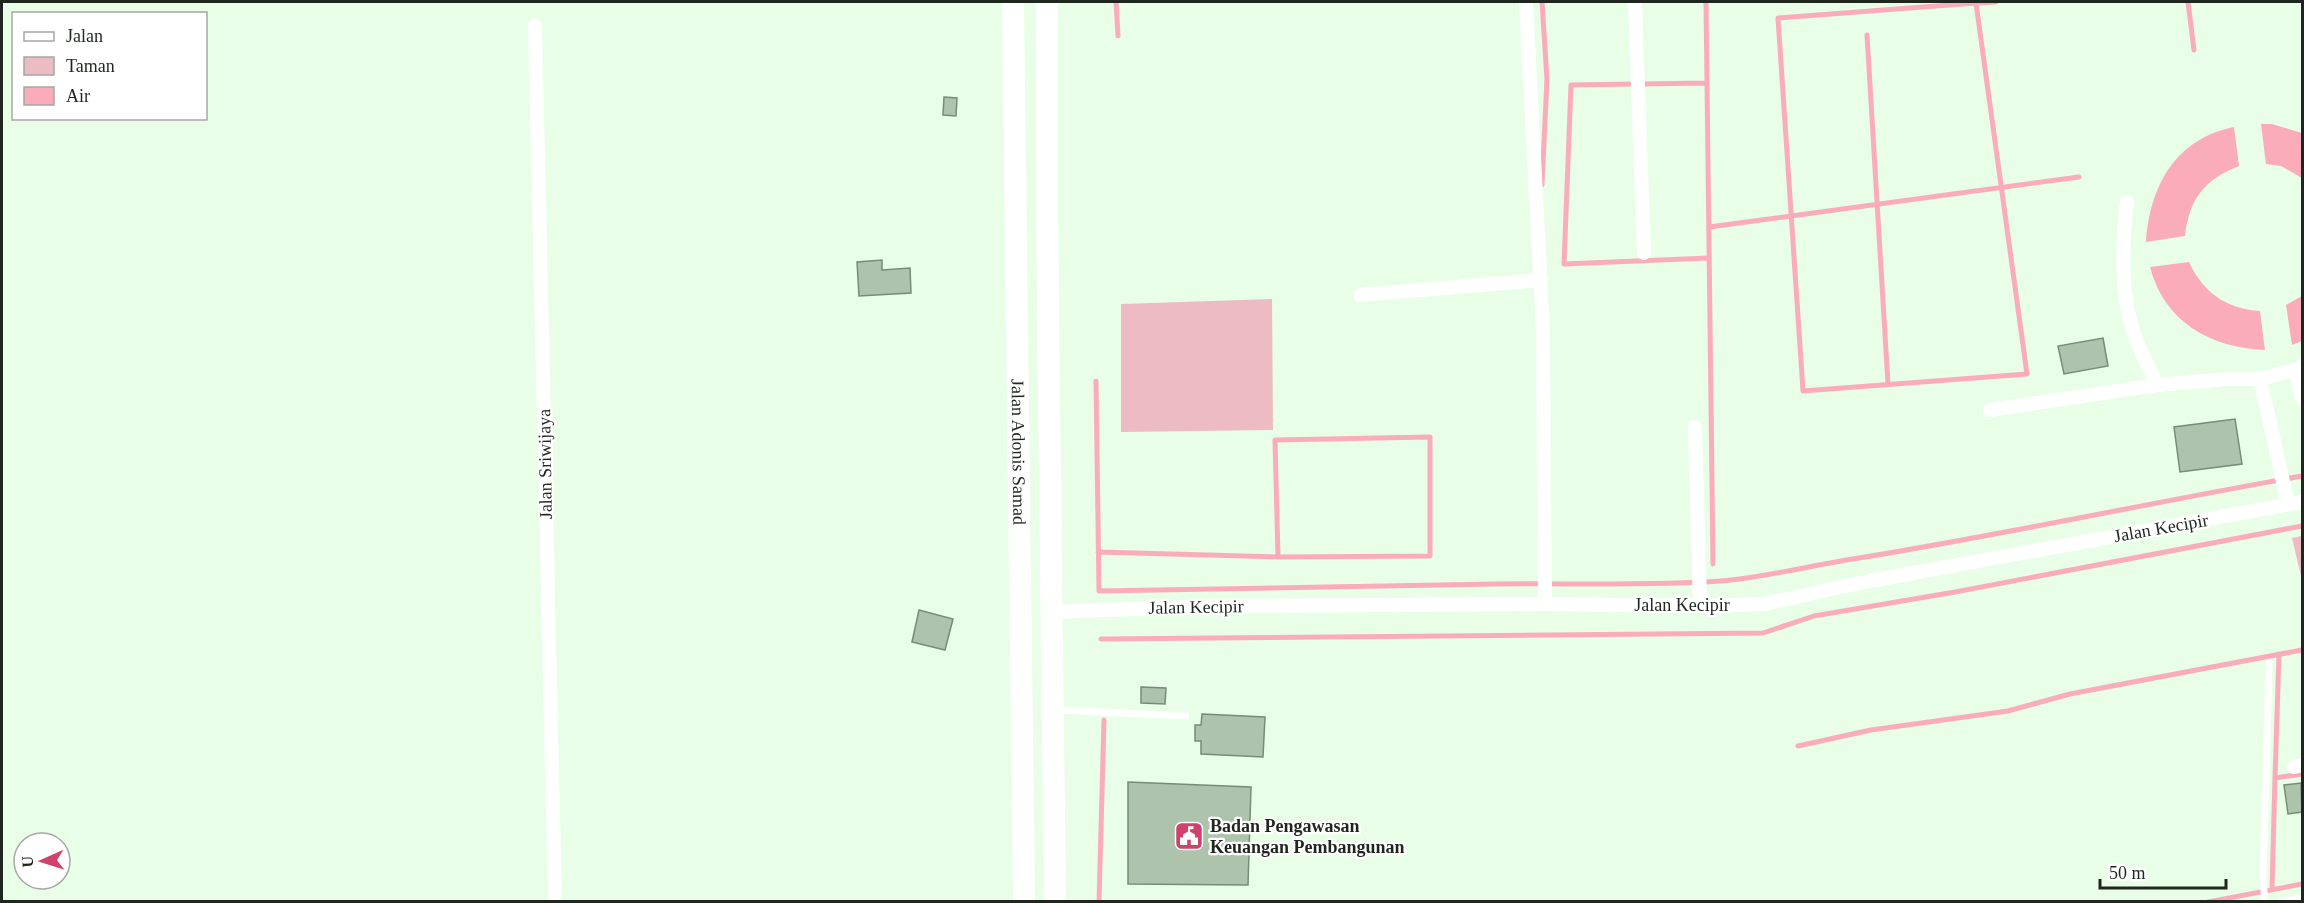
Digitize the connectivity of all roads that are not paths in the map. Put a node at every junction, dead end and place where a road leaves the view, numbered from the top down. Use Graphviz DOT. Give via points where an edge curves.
graph roads {
  1 [pos="1012,2"];
  2 [pos="1047,2"];
  3 [pos="1526,2"];
  4 [pos="1635,2"];
  5 [pos="535,26"];
  6 [pos="2127,202"];
  7 [pos="1047,220"];
  8 [pos="1016,221"];
  9 [pos="1644,253"];
  10 [pos="1541,280"];
  11 [pos="1360,295"];
  12 [pos="2300,368"];
  13 [pos="2260,379"];
  14 [pos="2157,385"];
  15 [pos="2302,398"];
  16 [pos="1990,410"];
  17 [pos="1695,427"];
  18 [pos="2295,503"];
  19 [pos="1545,604"];
  20 [pos="1700,606"];
  21 [pos="1052,612"];
  22 [pos="2269,663"];
  23 [pos="1053,710"];
  24 [pos="1186,716"];
  25 [pos="2302,898"];
  26 [pos="555,902"];
  27 [pos="1024,902"];
  28 [pos="1055,902"];
  29 [pos="2265,902"];
  30 [pos="2281,902"];
  1 -- 8 [label="highway, Jalan Adonis Samad"];
  2 -- 7 [label="highway"];
  3 -- 10 [label="street"];
  4 -- 9 [label="street"];
  5 -- 26 [label="street, Jalan Sriwijaya"];
  6 -- 14 [label="street" via="2122,243 2125,288 2134,334"];
  7 -- 8 [label="highway"];
  7 -- 21 [label="highway"];
  8 -- 27 [label="highway, Jalan Adonis Samad"];
  10 -- 11 [label="street"];
  10 -- 19 [label="street"];
  12 -- 13 [label="street"];
  12 -- 15 [label="street"];
  13 -- 14 [label="street"];
  13 -- 18 [label="street"];
  14 -- 16 [label="street"];
  17 -- 20 [label="street"];
  18 -- 20 [label="street, Jalan Kecipir" via="1859,583 1766,604"];
  19 -- 20 [label="street, Jalan Kecipir"];
  19 -- 21 [label="street, Jalan Kecipir" via="1214,606"];
  21 -- 23 [label="highway"];
  22 -- 29 [label="lane"];
  23 -- 24 [label="lane"];
  23 -- 28 [label="highway"];
  25 -- 30 [label="lane"];
}
